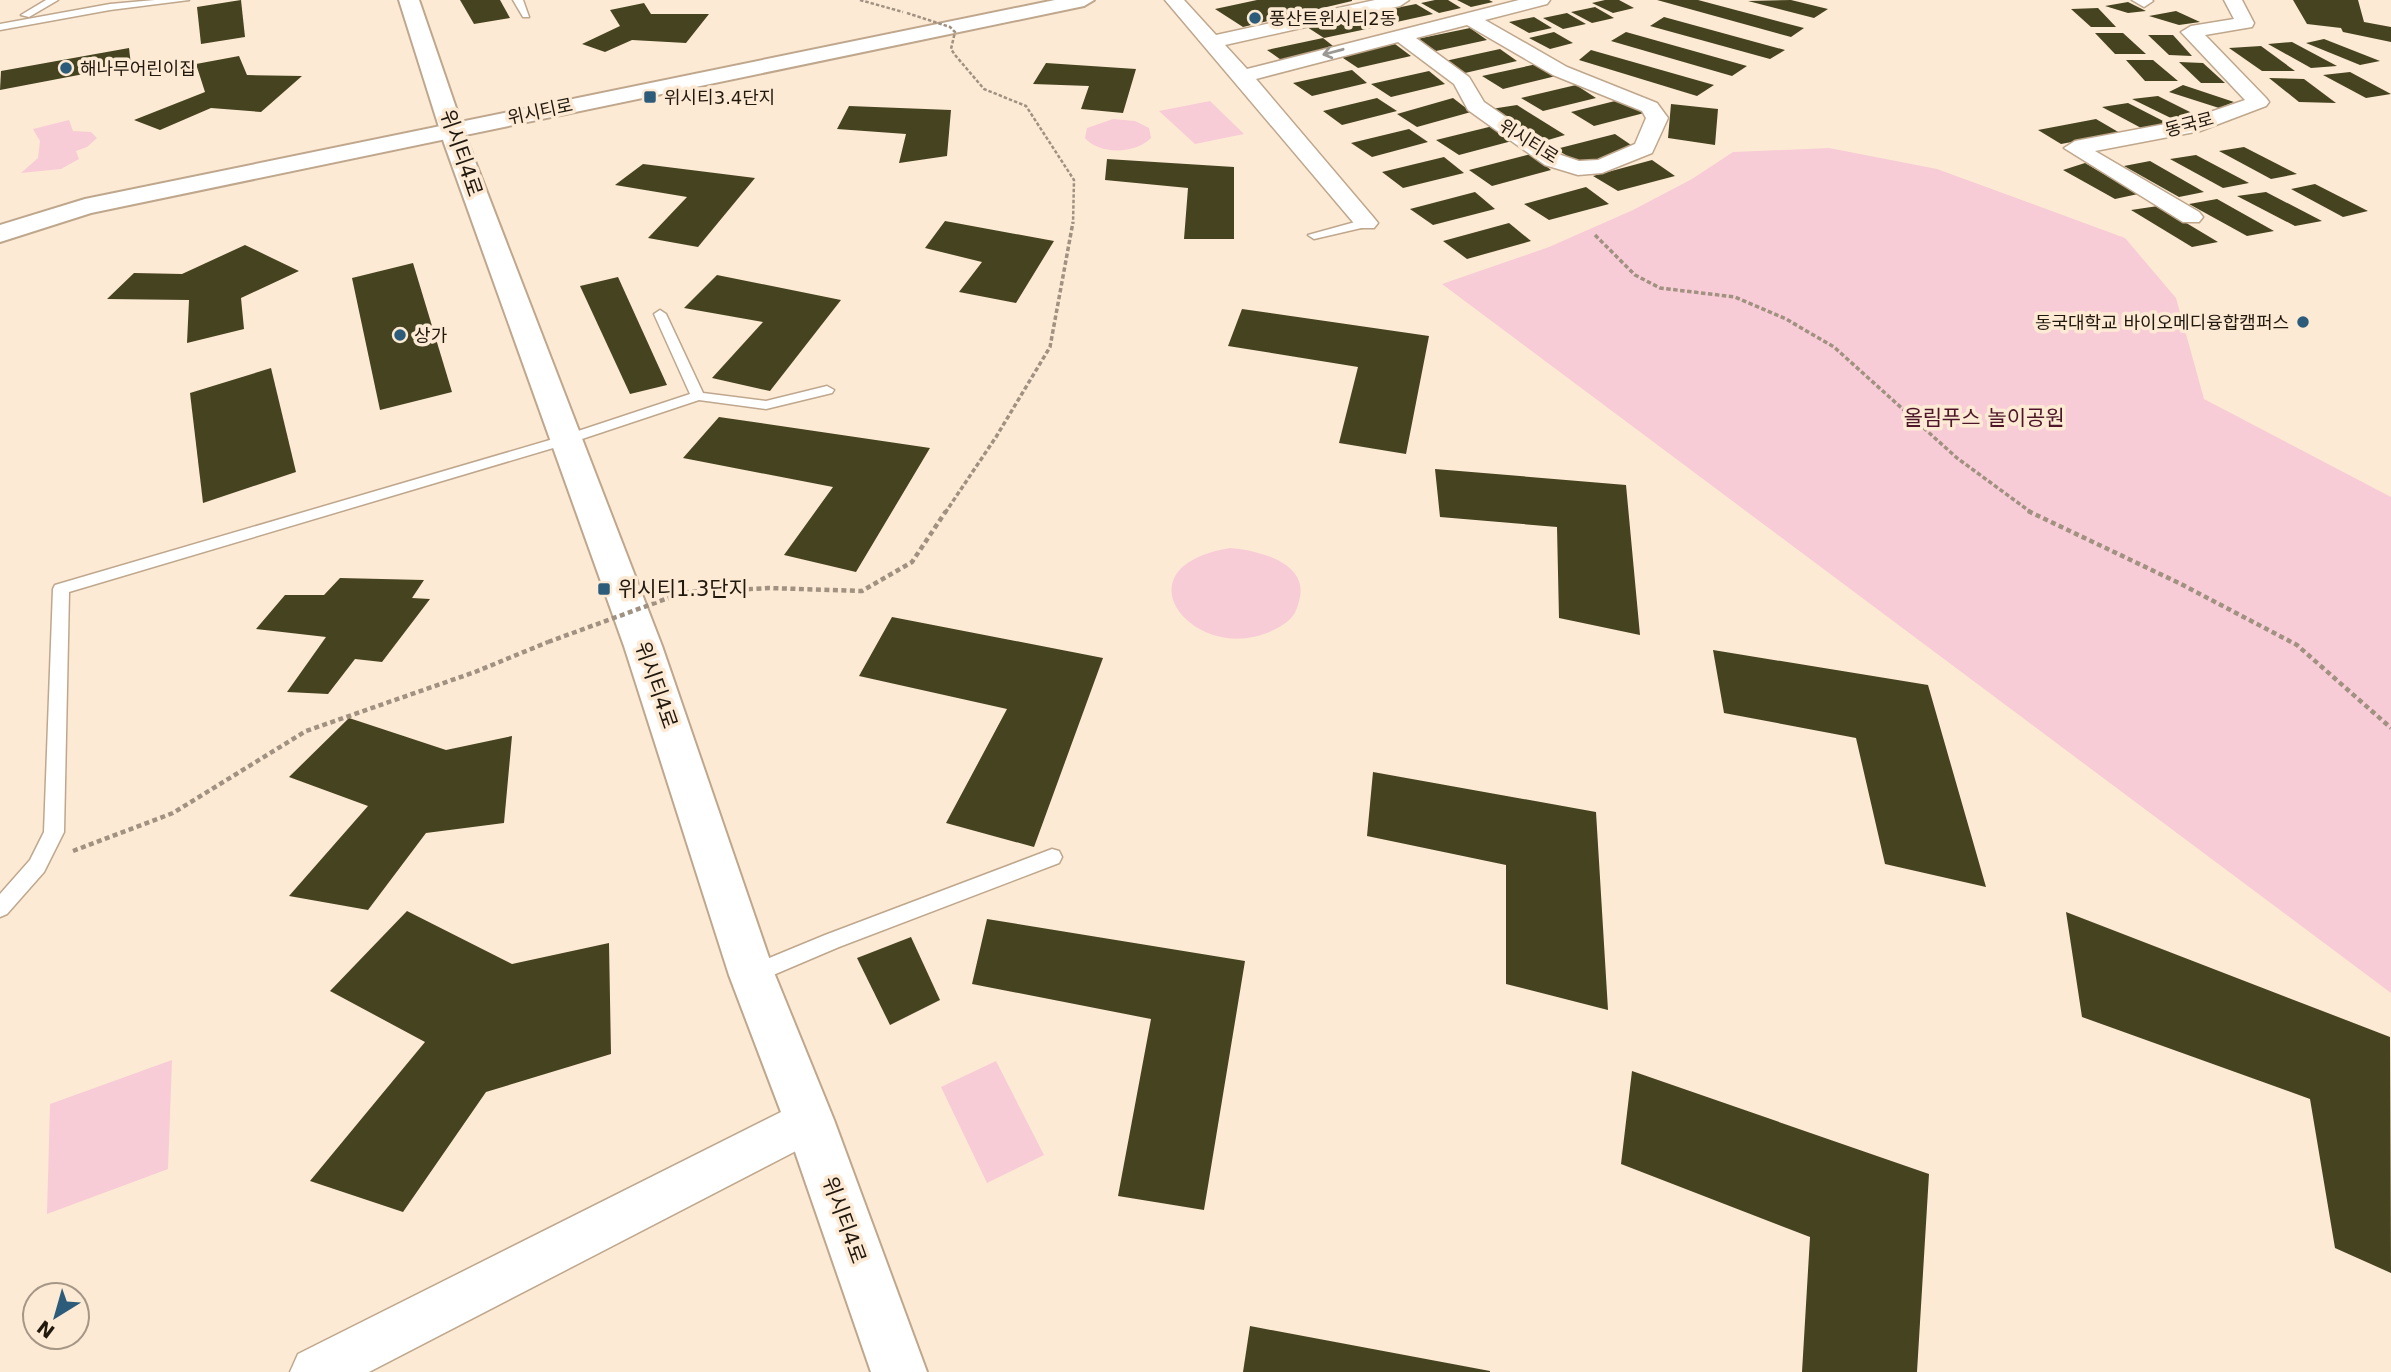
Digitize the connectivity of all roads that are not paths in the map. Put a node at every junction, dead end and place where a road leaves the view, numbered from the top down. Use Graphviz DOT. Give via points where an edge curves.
graph roads {
  1 [pos="53,0"];
  2 [pos="113,0"];
  3 [pos="409,0"];
  4 [pos="518,0"];
  5 [pos="1084,0"];
  6 [pos="1174,0"];
  7 [pos="1400,0"];
  8 [pos="1541,0"];
  9 [pos="2233,0"];
  10 [pos="180,1"];
  11 [pos="526,15"];
  12 [pos="1472,20"];
  13 [pos="0,26"];
  14 [pos="1399,34"];
  15 [pos="1212,42"];
  16 [pos="1243,75"];
  17 [pos="452,130"];
  18 [pos="2191,217"];
  19 [pos="1366,223"];
  20 [pos="0,234"];
  21 [pos="1314,235"];
  22 [pos="660,314"];
  23 [pos="827,390"];
  24 [pos="698,396"];
  25 [pos="565,440"];
  26 [pos="1052,857"];
  27 [pos="0,908"];
  28 [pos="752,975"];
  29 [pos="809,1120"];
  30 [pos="316,1372"];
  31 [pos="899,1372"];
  1 -- 13 [label="lane"];
  2 -- 10 [label="lane"];
  3 -- 17 [label="street, 위시티4로"];
  4 -- 11 [label="lane"];
  5 -- 17 [label="street, 위시티로"];
  6 -- 15 [label="street"];
  7 -- 15 [label="street"];
  8 -- 12 [label="street"];
  9 -- 18 [label="street, 동국로" via="2245,23 2190,32 2259,102 2192,126 2075,148"];
  10 -- 13 [label="lane"];
  12 -- 14 [label="street"];
  12 -- 14 [label="street, 위시티로" via="1560,71 1650,107 1657,118 1644,148 1602,166 1578,168 1553,160 1475,106 1462,81"];
  14 -- 16 [label="street, one-way"];
  15 -- 16 [label="street"];
  16 -- 19 [label="street"];
  17 -- 20 [label="street, 위시티로" via="85,207"];
  17 -- 25 [label="street, 위시티4로"];
  19 -- 21 [label="lane"];
  22 -- 24 [label="lane"];
  23 -- 24 [label="lane" via="766,405"];
  24 -- 25 [label="lane"];
  25 -- 27 [label="lane" via="61,589 54,832 37,866"];
  25 -- 28 [label="street, 위시티4로" via="643,646"];
  26 -- 28 [label="lane"];
  28 -- 29 [label="street, 위시티4로"];
  29 -- 30 [label="street"];
  29 -- 31 [label="street, 위시티4로"];
}
